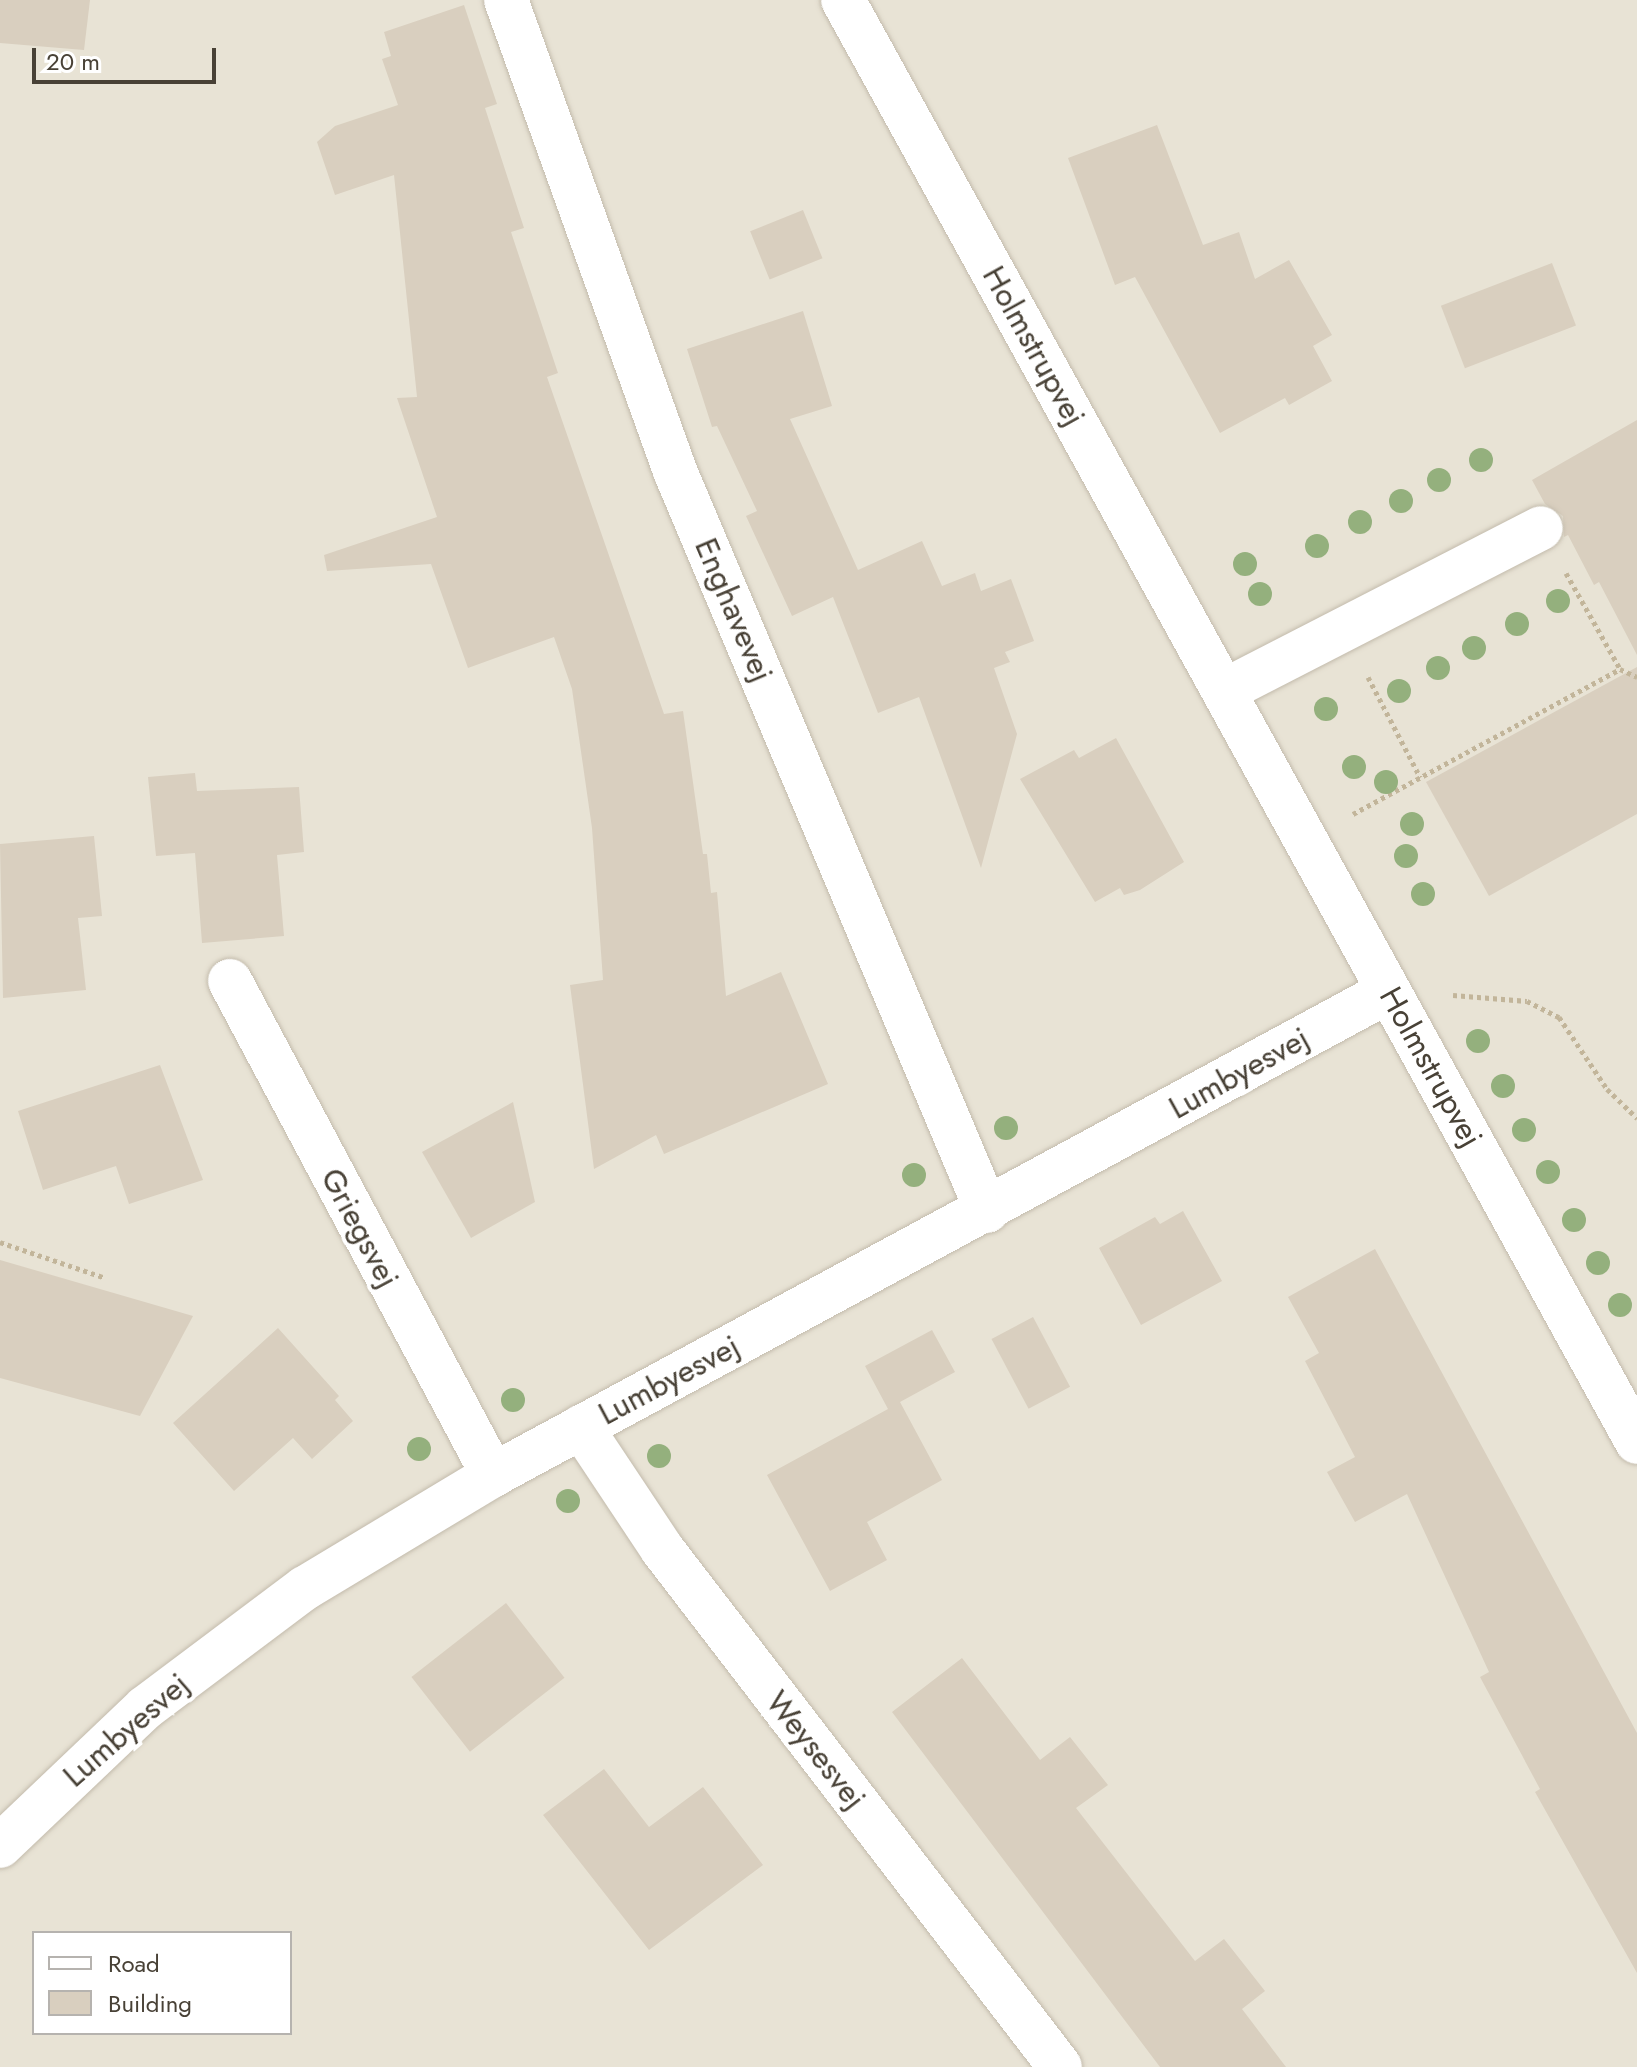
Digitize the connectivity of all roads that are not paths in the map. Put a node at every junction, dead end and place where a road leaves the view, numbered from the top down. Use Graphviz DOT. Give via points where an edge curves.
graph roads {
  1 [pos="506,0"];
  2 [pos="843,0"];
  3 [pos="1541,528"];
  4 [pos="1224,691"];
  5 [pos="230,981"];
  6 [pos="1389,991"];
  7 [pos="987,1211"];
  8 [pos="581,1427"];
  9 [pos="1637,1442"];
  10 [pos="493,1475"];
  11 [pos="0,1846"];
  12 [pos="1060,2067"];
  1 -- 7 [label="street, Enghavevej" via="675,471"];
  2 -- 4 [label="street, Holmstrupvej"];
  3 -- 4 [label="street"];
  4 -- 6 [label="street, Holmstrupvej"];
  5 -- 10 [label="street, Griegsvej"];
  6 -- 7 [label="street, Lumbyesvej"];
  6 -- 9 [label="street, Holmstrupvej"];
  7 -- 8 [label="street, Lumbyesvej"];
  8 -- 10 [label="street, Lumbyesvej"];
  8 -- 12 [label="street, Weysesvej" via="662,1549"];
  10 -- 11 [label="street, Lumbyesvej" via="305,1588 157,1699"];
}
